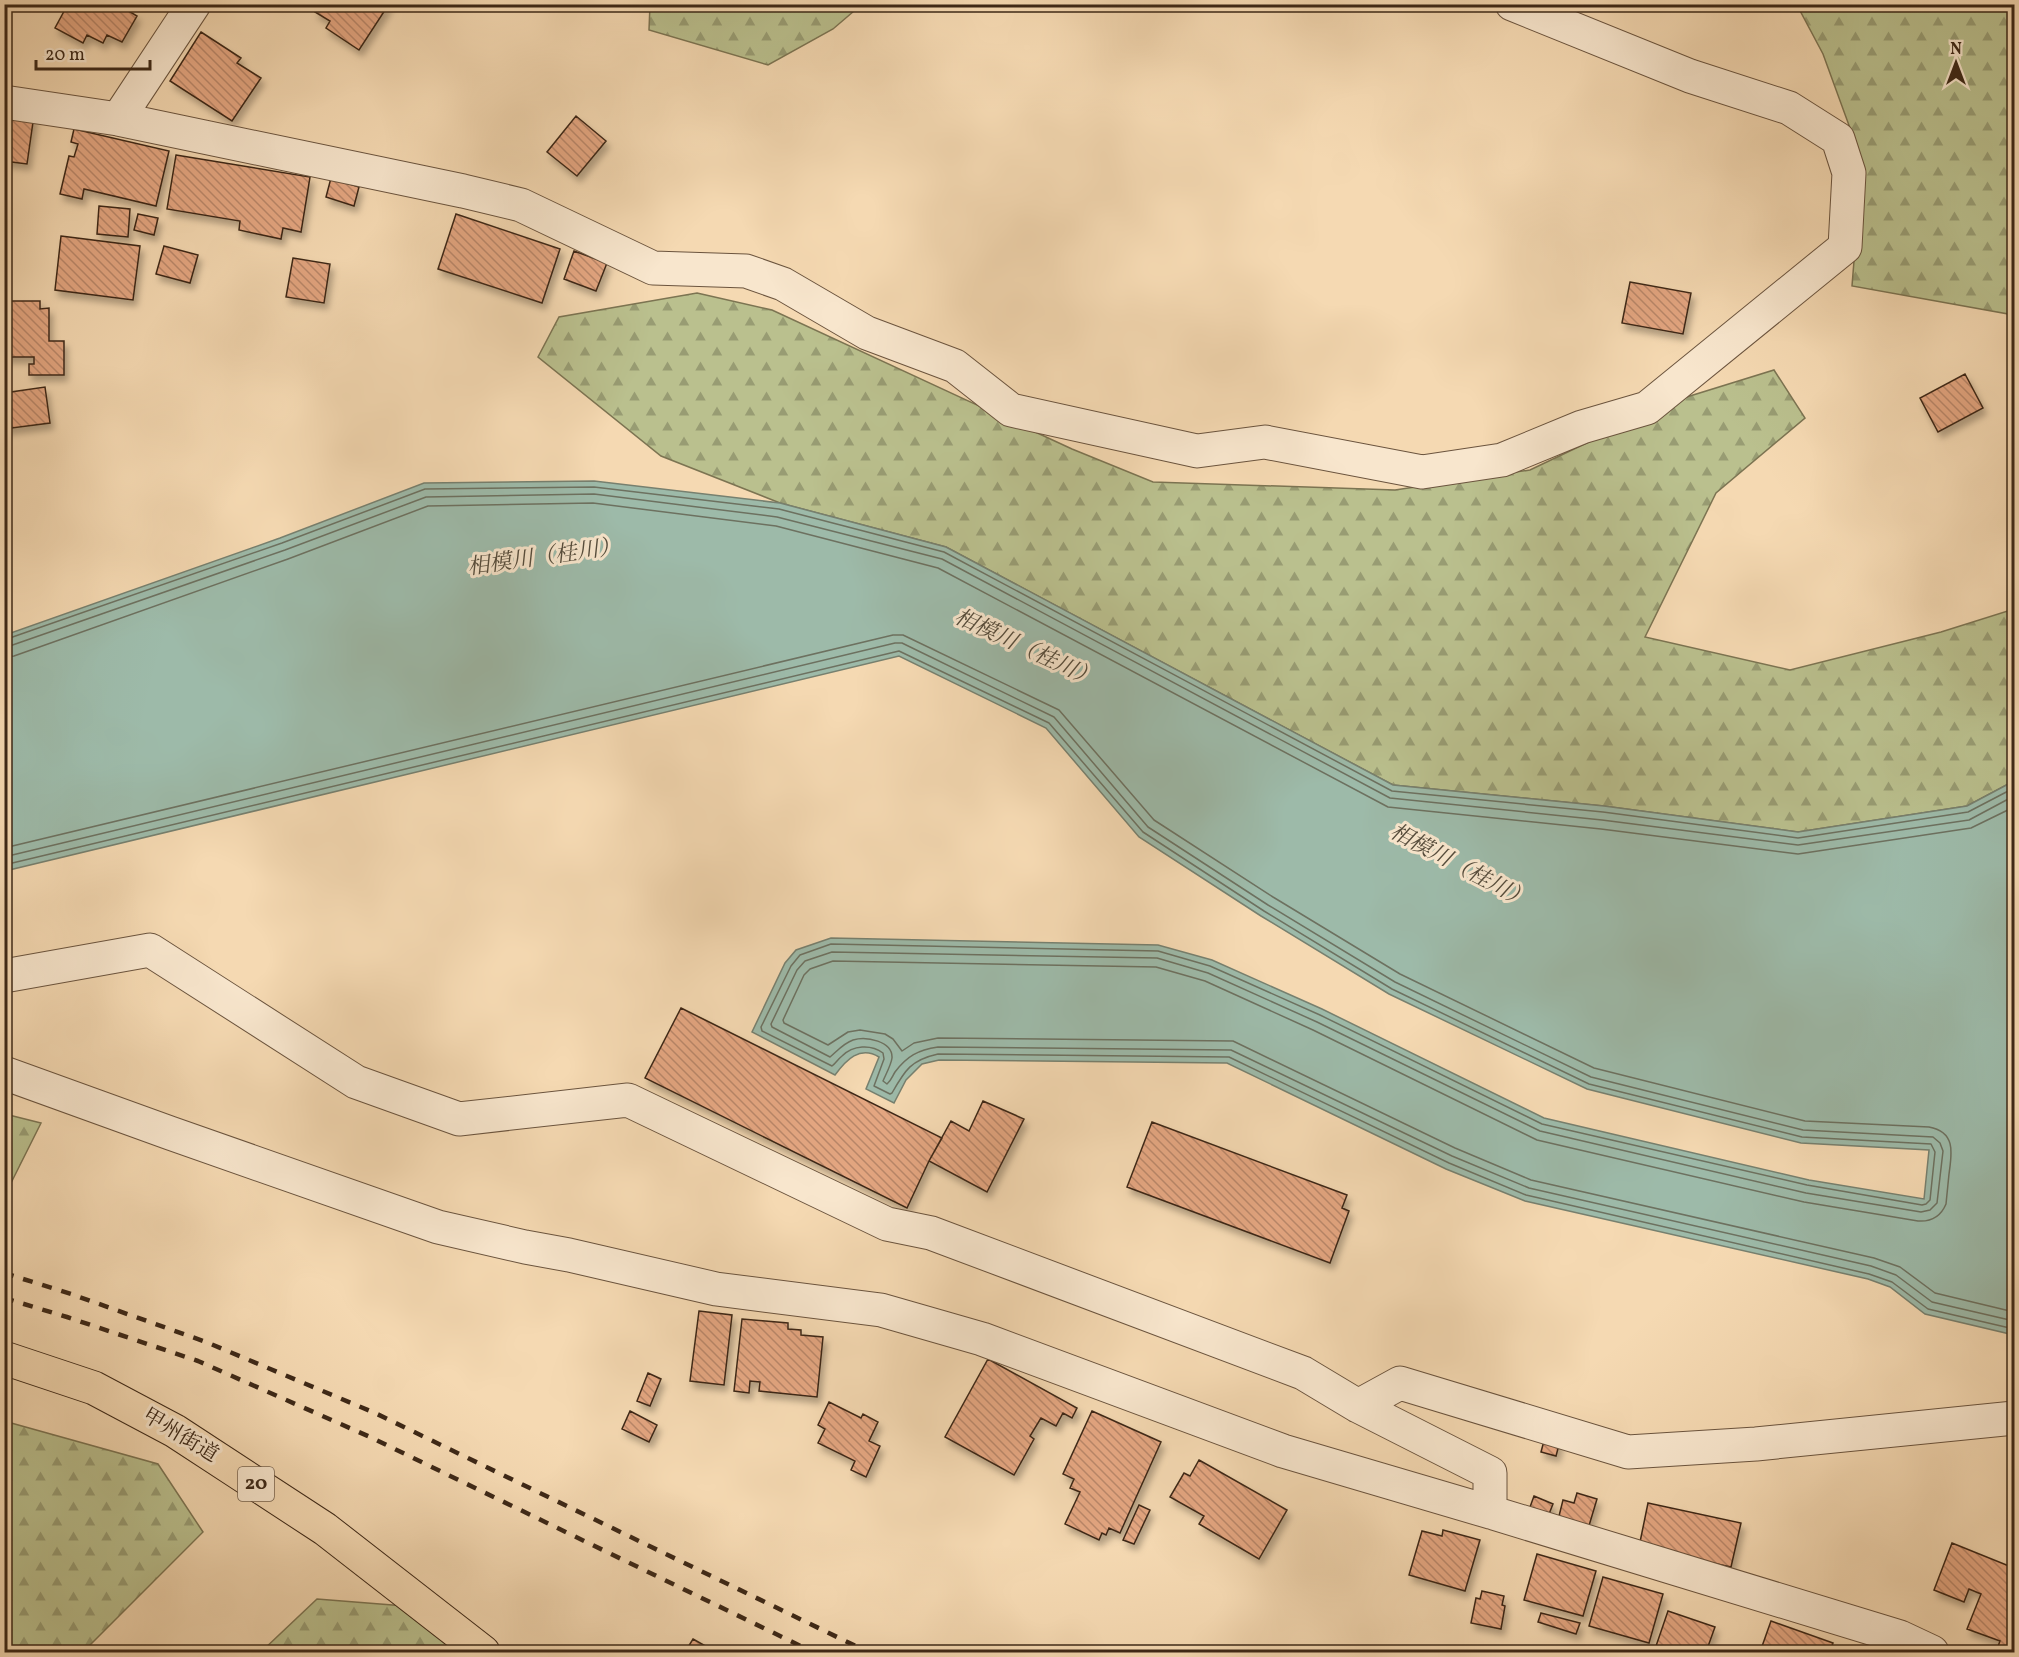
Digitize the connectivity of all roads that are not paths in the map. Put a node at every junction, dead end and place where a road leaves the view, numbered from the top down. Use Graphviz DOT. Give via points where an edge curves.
graph roads {
  1 [pos="194,4"];
  2 [pos="1512,4"];
  3 [pos="4,102"];
  4 [pos="118,119"];
  5 [pos="4,976"];
  6 [pos="4,1073"];
  7 [pos="4,1358"];
  8 [pos="1358,1406"];
  9 [pos="2014,1418"];
  10 [pos="1490,1512"];
  11 [pos="483,1653"];
  12 [pos="1932,1653"];
  1 -- 4 [label="street"];
  2 -- 4 [label="street" via="1690,76 1790,108 1838,139 1849,173 1845,247 1647,408 1582,427 1502,460 1422,472 1265,442 1197,451 1011,410 955,366 867,333 783,284 746,271 653,268 521,205"];
  3 -- 4 [label="street"];
  5 -- 8 [label="street" via="150,950 356,1082 459,1119 628,1100 887,1224 931,1233 1303,1373"];
  6 -- 10 [label="street" via="438,1227 716,1289 880,1310 982,1339 1283,1451"];
  7 -- 11 [label="highway, 甲州街道 / 20" via="94,1388 175,1431 325,1530"];
  8 -- 9 [label="street" via="1400,1383 1628,1452 1756,1444"];
  8 -- 10 [label="street" via="1490,1473"];
  10 -- 12 [label="street" via="1900,1637"];
}
